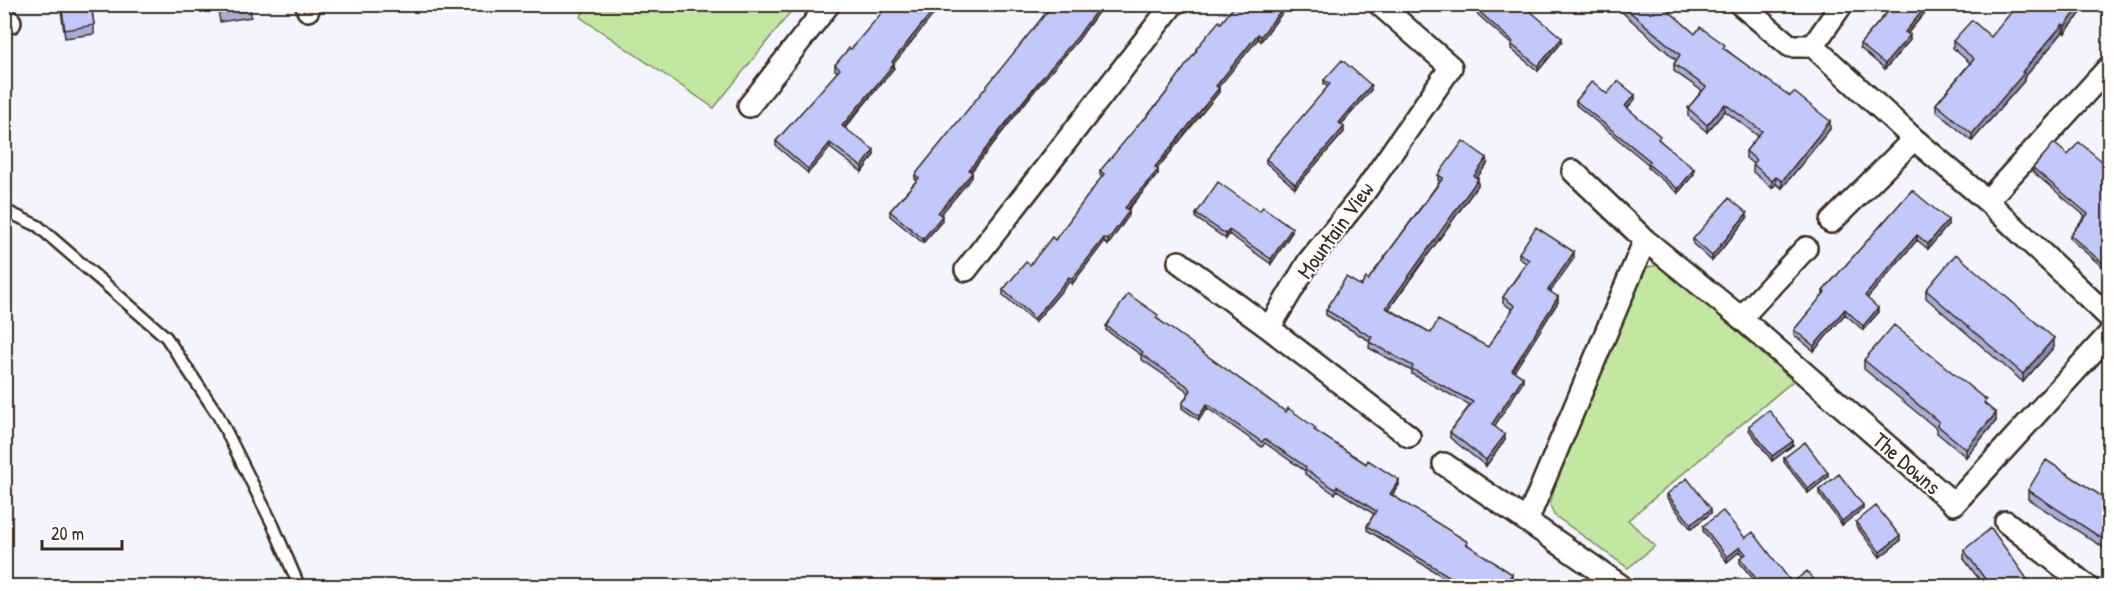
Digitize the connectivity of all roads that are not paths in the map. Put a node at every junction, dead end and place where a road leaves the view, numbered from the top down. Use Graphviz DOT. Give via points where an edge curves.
graph roads {
  1 [pos="829,4"];
  2 [pos="1173,4"];
  3 [pos="1379,4"];
  4 [pos="1740,4"];
  5 [pos="1842,4"];
  6 [pos="1813,46"];
  7 [pos="2109,66"];
  8 [pos="749,106"];
  9 [pos="1914,139"];
  10 [pos="1573,171"];
  11 [pos="1987,201"];
  12 [pos="4,210"];
  13 [pos="1831,222"];
  14 [pos="1645,240"];
  15 [pos="1806,248"];
  16 [pos="1179,262"];
  17 [pos="966,270"];
  18 [pos="1741,318"];
  19 [pos="2109,318"];
  20 [pos="1269,328"];
  21 [pos="2109,333"];
  22 [pos="1409,436"];
  23 [pos="1444,464"];
  24 [pos="1527,521"];
  25 [pos="2006,522"];
  26 [pos="299,586"];
  27 [pos="1621,586"];
  28 [pos="2087,586"];
  1 -- 8 [label="street"];
  2 -- 17 [label="street"];
  3 -- 20 [label="street, Mountain View" via="1451,67 1363,194 1309,261"];
  4 -- 6 [label="street" via="1790,46"];
  5 -- 6 [label="street"];
  6 -- 9 [label="street"];
  7 -- 11 [label="street"];
  9 -- 11 [label="street"];
  9 -- 13 [label="street"];
  10 -- 14 [label="street, The Downs"];
  11 -- 19 [label="street"];
  12 -- 26 [label="lane" via="38,226 166,337 218,415"];
  14 -- 18 [label="street, The Downs"];
  14 -- 24 [label="street"];
  15 -- 18 [label="street"];
  16 -- 20 [label="street"];
  18 -- 21 [label="street, The Downs" via="1954,504"];
  20 -- 22 [label="street"];
  23 -- 24 [label="street"];
  24 -- 27 [label="street"];
  25 -- 28 [label="street"];
}
